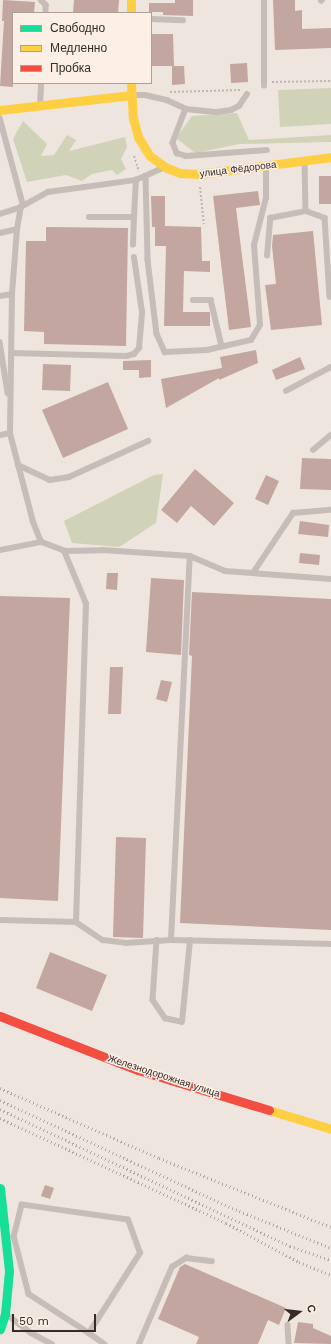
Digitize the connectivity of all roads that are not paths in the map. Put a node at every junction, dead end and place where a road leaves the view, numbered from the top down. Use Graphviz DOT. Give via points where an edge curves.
graph roads {
  1 [pos="41,0"];
  2 [pos="131,0"];
  3 [pos="264,0"];
  4 [pos="46,12"];
  5 [pos="131,12"];
  6 [pos="152,19"];
  7 [pos="183,20"];
  8 [pos="41,84"];
  9 [pos="131,84"];
  10 [pos="264,86"];
  11 [pos="247,94"];
  12 [pos="131,95"];
  13 [pos="40,105"];
  14 [pos="186,109"];
  15 [pos="0,110"];
  16 [pos="0,118"];
  17 [pos="267,150"];
  18 [pos="331,157"];
  19 [pos="305,161"];
  20 [pos="266,166"];
  21 [pos="165,167"];
  22 [pos="146,176"];
  23 [pos="136,180"];
  24 [pos="22,205"];
  25 [pos="306,210"];
  26 [pos="0,214"];
  27 [pos="89,217"];
  28 [pos="134,217"];
  29 [pos="17,229"];
  30 [pos="0,233"];
  31 [pos="133,245"];
  32 [pos="267,256"];
  33 [pos="134,258"];
  34 [pos="12,294"];
  35 [pos="0,296"];
  36 [pos="330,297"];
  37 [pos="193,300"];
  38 [pos="0,342"];
  39 [pos="222,346"];
  40 [pos="11,353"];
  41 [pos="331,367"];
  42 [pos="286,391"];
  43 [pos="10,410"];
  44 [pos="10,433"];
  45 [pos="0,435"];
  46 [pos="331,435"];
  47 [pos="148,441"];
  48 [pos="313,450"];
  49 [pos="18,465"];
  50 [pos="331,510"];
  51 [pos="41,542"];
  52 [pos="0,550"];
  53 [pos="64,551"];
  54 [pos="190,556"];
  55 [pos="253,573"];
  56 [pos="331,579"];
  57 [pos="0,920"];
  58 [pos="76,922"];
  59 [pos="157,940"];
  60 [pos="172,940"];
  61 [pos="190,940"];
  62 [pos="331,944"];
  63 [pos="0,1016"];
  64 [pos="331,1129"];
  65 [pos="0,1188"];
  66 [pos="212,1261"];
  67 [pos="10,1271"];
  68 [pos="0,1275"];
  69 [pos="5,1314"];
  70 [pos="288,1325"];
  71 [pos="0,1329"];
  72 [pos="89,1333"];
  73 [pos="52,1344"];
  74 [pos="105,1344"];
  75 [pos="139,1344"];
  76 [pos="289,1344"];
  1 -- 4 [label="lane" via="46,5"];
  2 -- 5 [label="main road"];
  3 -- 10 [label="lane"];
  6 -- 7 [label="lane"];
  8 -- 13 [label="lane"];
  9 -- 12 [label="main road"];
  11 -- 14 [label="lane" via="239,106 231,110 201,112"];
  12 -- 13 [label="main road"];
  12 -- 14 [label="lane" via="167,100"];
  12 -- 21 [label="main road, улица Фёдорова" via="135,128 150,156"];
  13 -- 15 [label="main road"];
  14 -- 17 [label="lane" via="173,143 177,153 186,156"];
  16 -- 24 [label="lane"];
  18 -- 19 [label="main road, улица Фёдорова"];
  19 -- 20 [label="main road, улица Фёдорова"];
  19 -- 25 [label="lane"];
  20 -- 21 [label="main road, улица Фёдорова" via="199,174 180,173"];
  20 -- 39 [label="lane" via="266,198 254,245 260,325 251,340"];
  21 -- 22 [label="lane"];
  22 -- 23 [label="lane"];
  22 -- 39 [label="lane" via="148,260 157,334 165,352 207,350"];
  23 -- 24 [label="lane" via="48,192"];
  23 -- 28 [label="lane"];
  24 -- 26 [label="lane"];
  24 -- 29 [label="lane"];
  25 -- 32 [label="lane" via="270,218"];
  25 -- 36 [label="lane" via="325,218"];
  27 -- 28 [label="lane"];
  28 -- 31 [label="lane"];
  29 -- 30 [label="lane"];
  29 -- 34 [label="lane"];
  33 -- 40 [label="lane" via="142,312 139,348 134,354 127,356"];
  34 -- 35 [label="lane"];
  34 -- 40 [label="lane"];
  37 -- 39 [label="lane" via="211,300"];
  38 -- 43 [label="lane"];
  40 -- 43 [label="lane"];
  41 -- 42 [label="lane"];
  43 -- 44 [label="lane"];
  44 -- 45 [label="lane"];
  44 -- 49 [label="lane"];
  46 -- 48 [label="lane"];
  47 -- 49 [label="lane" via="69,477 50,480"];
  49 -- 51 [label="lane"];
  50 -- 55 [label="lane" via="293,513"];
  51 -- 52 [label="lane"];
  51 -- 53 [label="lane"];
  53 -- 54 [label="lane" via="103,550"];
  53 -- 58 [label="lane" via="86,604"];
  54 -- 55 [label="lane" via="225,571"];
  54 -- 60 [label="lane"];
  55 -- 56 [label="lane"];
  57 -- 58 [label="lane"];
  58 -- 59 [label="lane" via="103,940 126,943"];
  59 -- 60 [label="lane"];
  59 -- 61 [label="lane" via="153,1000 165,1018 182,1022"];
  60 -- 61 [label="lane"];
  61 -- 62 [label="lane"];
  63 -- 64 [label="main road, Железнодорожная улица" via="138,1070"];
  65 -- 67 [label="main road"];
  66 -- 75 [label="lane" via="186,1258 172,1267"];
  67 -- 68 [label="lane"];
  67 -- 69 [label="main road"];
  69 -- 71 [label="main road"];
  69 -- 73 [label="lane" via="31,1333"];
  70 -- 76 [label="lane"];
  72 -- 72 [label="lane" via="29,1294 14,1236 22,1205 128,1220 140,1253"];
  72 -- 74 [label="lane"];
}
